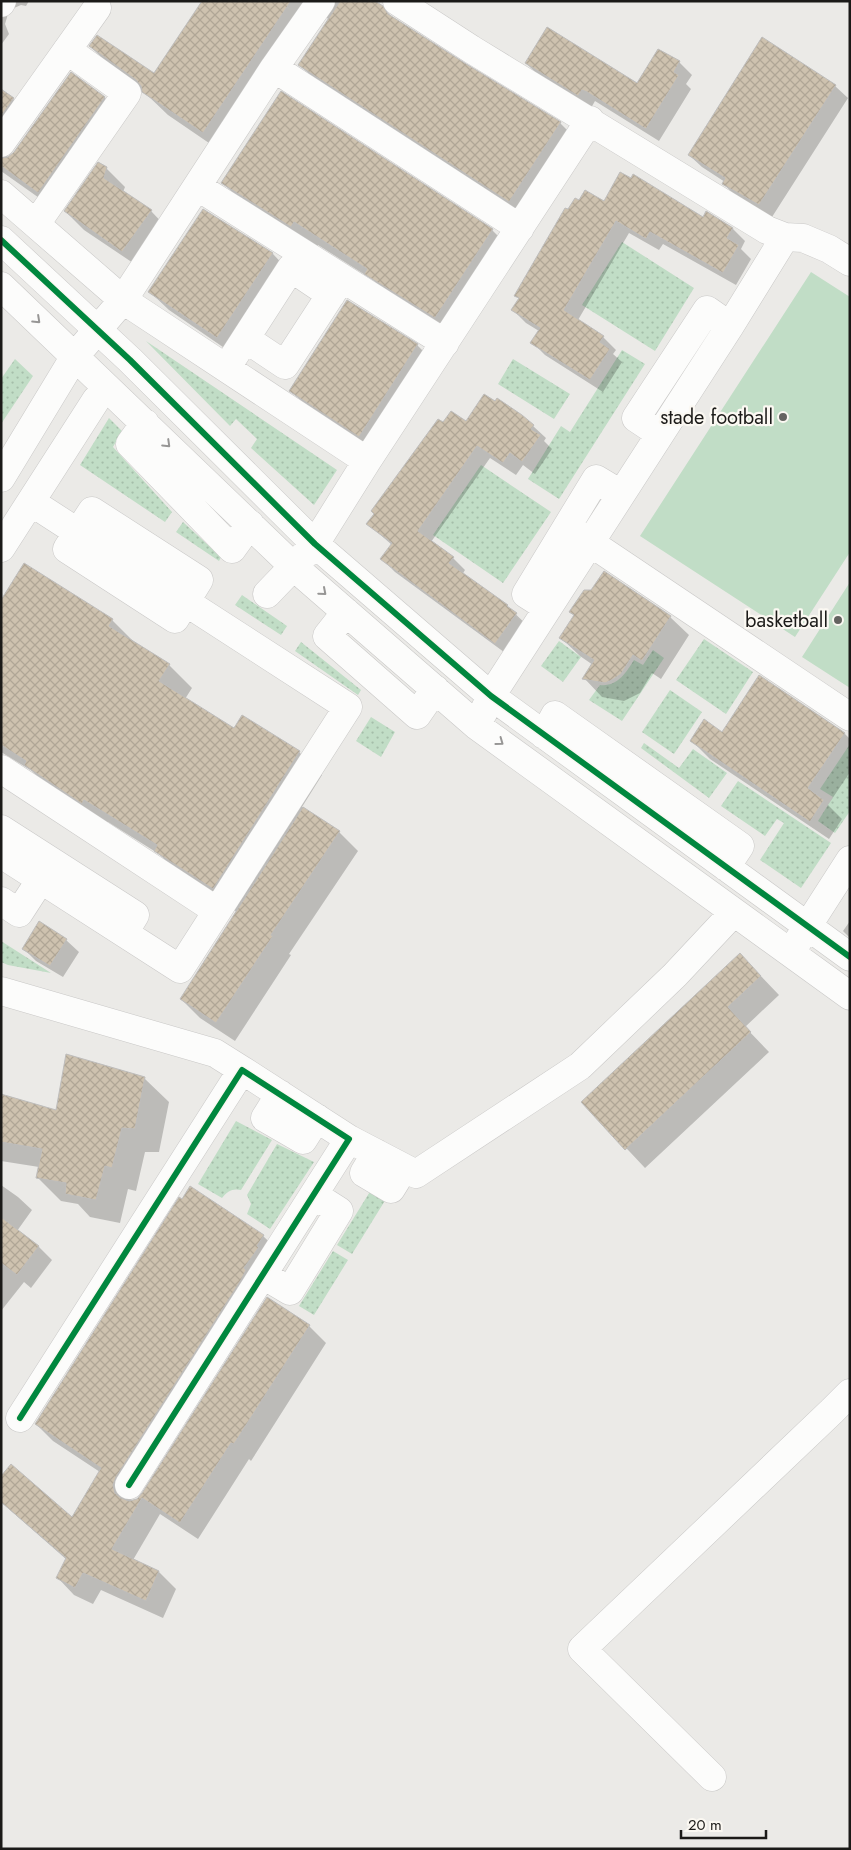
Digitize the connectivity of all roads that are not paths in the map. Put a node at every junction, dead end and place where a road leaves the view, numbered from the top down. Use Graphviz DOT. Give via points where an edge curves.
graph roads {
  1 [pos="321,1"];
  2 [pos="397,1"];
  3 [pos="97,8"];
  4 [pos="67,50"];
  5 [pos="274,68"];
  6 [pos="590,120"];
  7 [pos="1,143"];
  8 [pos="198,187"];
  9 [pos="1,194"];
  10 [pos="36,224"];
  11 [pos="520,228"];
  12 [pos="785,237"];
  13 [pos="1,240"];
  14 [pos="850,262"];
  15 [pos="1,286"];
  16 [pos="337,286"];
  17 [pos="124,300"];
  18 [pos="96,330"];
  19 [pos="246,339"];
  20 [pos="445,344"];
  21 [pos="75,356"];
  22 [pos="227,367"];
  23 [pos="96,400"];
  24 [pos="367,461"];
  25 [pos="1,478"];
  26 [pos="621,494"];
  27 [pos="31,502"];
  28 [pos="567,526"];
  29 [pos="78,533"];
  30 [pos="590,542"];
  31 [pos="315,544"];
  32 [pos="1,548"];
  33 [pos="294,567"];
  34 [pos="267,594"];
  35 [pos="185,602"];
  36 [pos="548,608"];
  37 [pos="491,696"];
  38 [pos="850,717"];
  39 [pos="477,726"];
  40 [pos="1,769"];
  41 [pos="1,829"];
  42 [pos="1,854"];
  43 [pos="850,860"];
  44 [pos="41,880"];
  45 [pos="1,901"];
  46 [pos="217,910"];
  47 [pos="734,912"];
  48 [pos="113,926"];
  49 [pos="807,926"];
  50 [pos="790,953"];
  51 [pos="850,957"];
  52 [pos="1,991"];
  53 [pos="850,996"];
  54 [pos="242,1070"];
  55 [pos="349,1139"];
  56 [pos="850,1393"];
  57 [pos="20,1418"];
  58 [pos="128,1485"];
  59 [pos="712,1777"];
  1 -- 5 [label="street"];
  2 -- 6 [label="street"];
  3 -- 4 [label="street"];
  4 -- 7 [label="street"];
  4 -- 10 [label="street" via="127,93"];
  5 -- 8 [label="street"];
  5 -- 11 [label="street"];
  6 -- 11 [label="street"];
  6 -- 12 [label="street" via="767,230"];
  8 -- 16 [label="street"];
  8 -- 17 [label="street"];
  9 -- 10 [label="street"];
  10 -- 17 [label="street"];
  11 -- 20 [label="street"];
  12 -- 14 [label="street" via="803,238"];
  12 -- 26 [label="street" via="730,326 706,310 636,418 660,434"];
  13 -- 18 [label="street"];
  15 -- 21 [label="street, one-way"];
  16 -- 19 [label="street" via="291,268"];
  16 -- 19 [label="street" via="285,365"];
  16 -- 20 [label="street"];
  17 -- 18 [label="street"];
  17 -- 22 [label="street"];
  18 -- 21 [label="street"];
  18 -- 31 [label="street"];
  19 -- 22 [label="street"];
  20 -- 24 [label="street"];
  21 -- 25 [label="street"];
  21 -- 33 [label="street"];
  22 -- 24 [label="street"];
  23 -- 27 [label="street"];
  24 -- 31 [label="street"];
  26 -- 28 [label="street" via="596,478"];
  26 -- 30 [label="street"];
  27 -- 29 [label="street"];
  27 -- 32 [label="street"];
  28 -- 30 [label="street"];
  28 -- 36 [label="street" via="526,594"];
  29 -- 35 [label="street" via="68,549 174,619"];
  29 -- 35 [label="street" via="92,511 199,580"];
  30 -- 36 [label="street"];
  30 -- 38 [label="street"];
  31 -- 33 [label="street"];
  31 -- 37 [label="street"];
  33 -- 34 [label="street"];
  33 -- 39 [label="street, one-way"];
  35 -- 46 [label="street" via="225,628 232,616 259,634 252,645 348,708"];
  36 -- 37 [label="street"];
  37 -- 39 [label="street"];
  37 -- 49 [label="street"];
  39 -- 47 [label="street, one-way"];
  40 -- 46 [label="street"];
  41 -- 48 [label="street" via="135,915"];
  42 -- 44 [label="street"];
  43 -- 49 [label="street"];
  44 -- 45 [label="street" via="19,913"];
  44 -- 48 [label="street"];
  46 -- 48 [label="street" via="170,984 92,934"];
  47 -- 50 [label="street"];
  47 -- 55 [label="street" via="580,1066 416,1174 404,1168 391,1190 364,1173 376,1153"];
  49 -- 50 [label="street"];
  49 -- 51 [label="street"];
  50 -- 53 [label="street"];
  52 -- 54 [label="street" via="215,1053"];
  54 -- 55 [label="street" via="280,1094 265,1118 304,1140 316,1118"];
  54 -- 57 [label="street"];
  55 -- 58 [label="street" via="314,1195 339,1211 290,1291 263,1275"];
  56 -- 59 [label="street" via="582,1649"];
}
